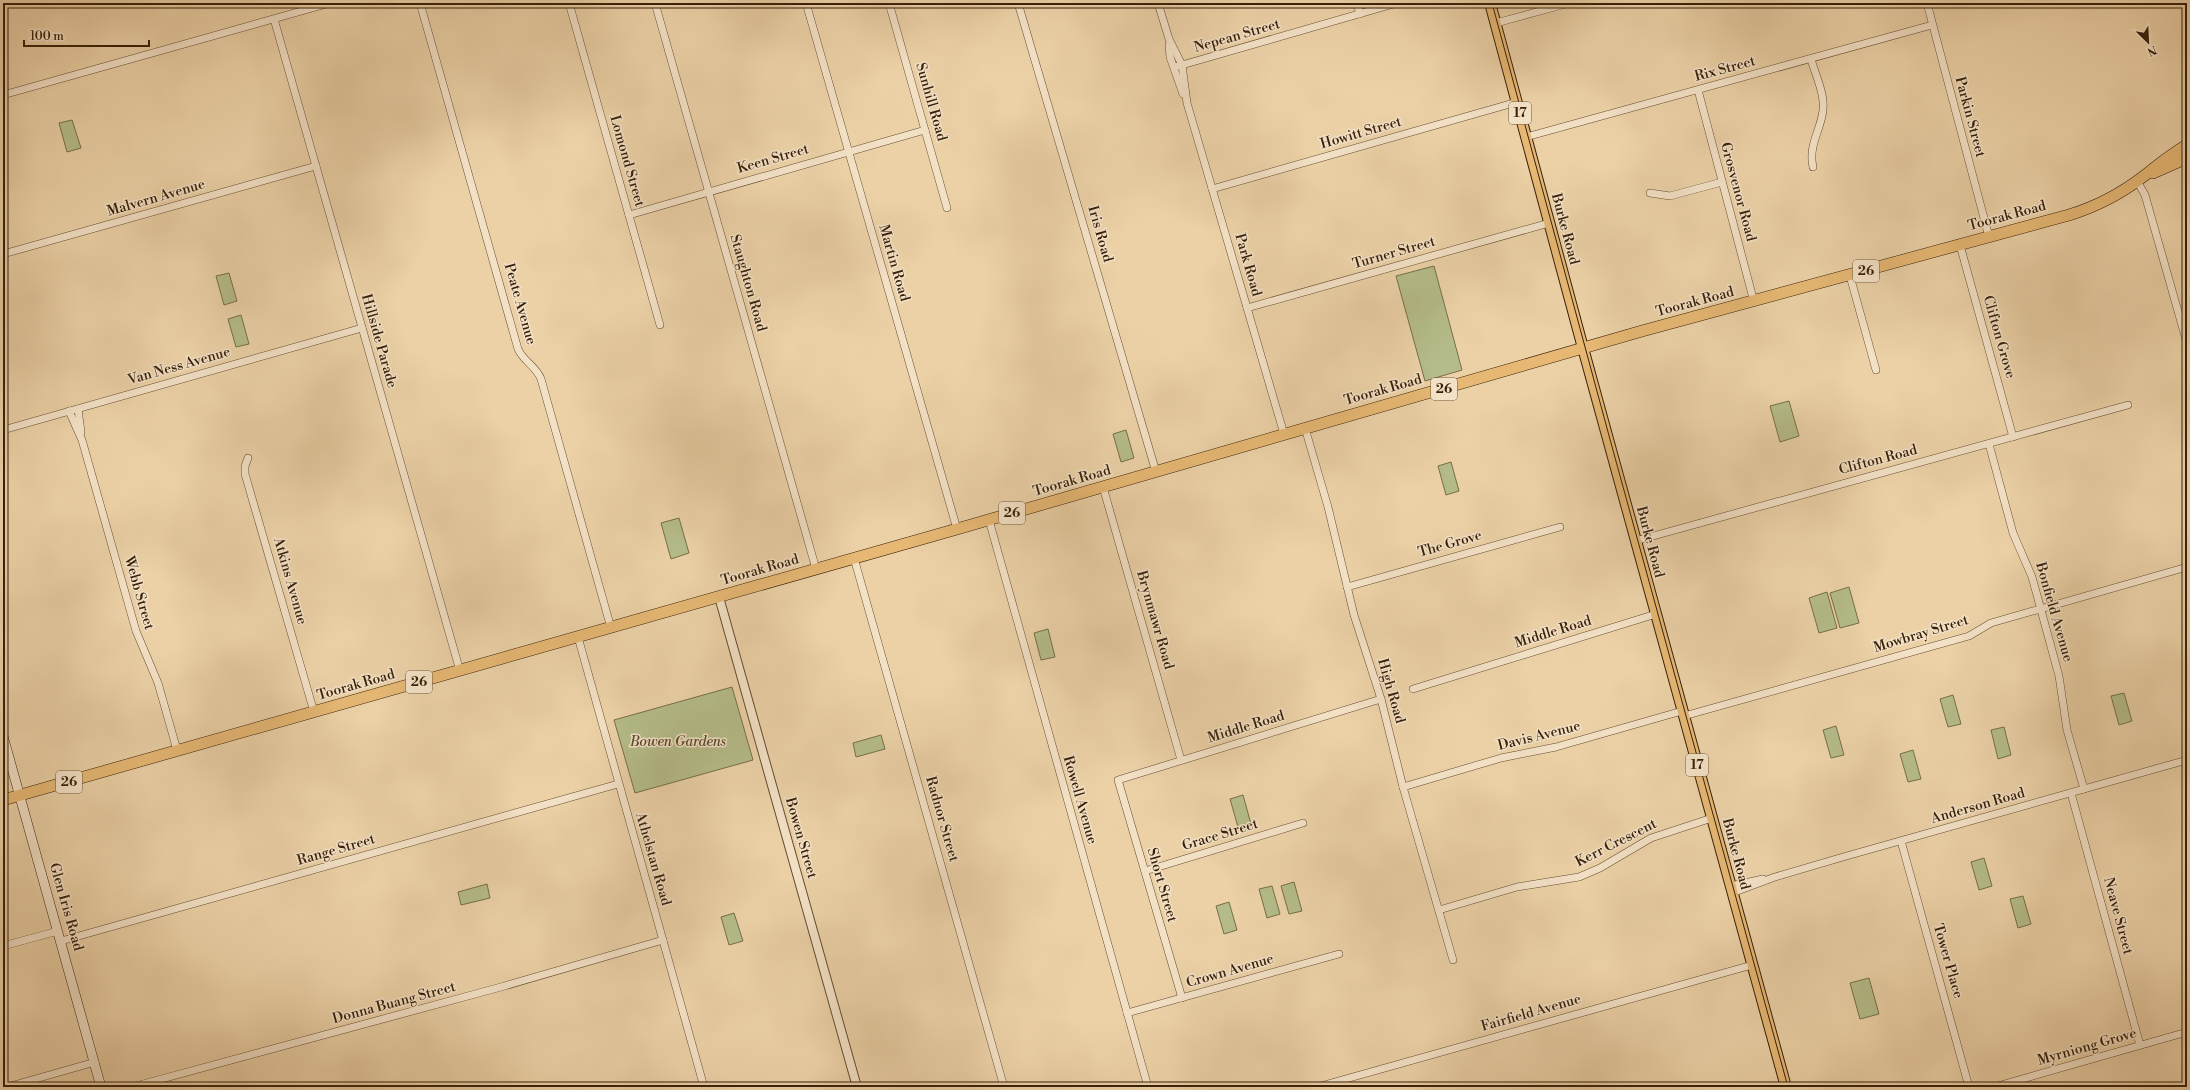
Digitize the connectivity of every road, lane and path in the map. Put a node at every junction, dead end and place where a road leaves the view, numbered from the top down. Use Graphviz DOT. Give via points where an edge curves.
graph roads {
  1 [pos="330,3"];
  2 [pos="420,3"];
  3 [pos="570,3"];
  4 [pos="655,3"];
  5 [pos="806,3"];
  6 [pos="889,3"];
  7 [pos="1018,3"];
  8 [pos="1158,3"];
  9 [pos="1357,3"];
  10 [pos="1397,3"];
  11 [pos="1490,3"];
  12 [pos="1568,3"];
  13 [pos="1927,3"];
  14 [pos="1360,14"];
  15 [pos="274,19"];
  16 [pos="1496,23"];
  17 [pos="1932,25"];
  18 [pos="1811,59"];
  19 [pos="1179,66"];
  20 [pos="1698,90"];
  21 [pos="3,96"];
  22 [pos="1517,102"];
  23 [pos="925,130"];
  24 [pos="1526,137"];
  25 [pos="2187,145"];
  26 [pos="849,152"];
  27 [pos="2187,158"];
  28 [pos="316,166"];
  29 [pos="1813,167"];
  30 [pos="2140,179"];
  31 [pos="1722,182"];
  32 [pos="1212,189"];
  33 [pos="708,192"];
  34 [pos="1650,193"];
  35 [pos="947,208"];
  36 [pos="629,215"];
  37 [pos="1549,223"];
  38 [pos="1988,237"];
  39 [pos="1960,245"];
  40 [pos="3,254"];
  41 [pos="1850,276"];
  42 [pos="1754,302"];
  43 [pos="1247,308"];
  44 [pos="2187,313"];
  45 [pos="2180,317"];
  46 [pos="660,325"];
  47 [pos="362,328"];
  48 [pos="2187,342"];
  49 [pos="1583,348"];
  50 [pos="1876,370"];
  51 [pos="2128,405"];
  52 [pos="78,409"];
  53 [pos="69,411"];
  54 [pos="1305,428"];
  55 [pos="3,430"];
  56 [pos="1284,434"];
  57 [pos="2013,436"];
  58 [pos="82,440"];
  59 [pos="1988,444"];
  60 [pos="248,458"];
  61 [pos="1156,472"];
  62 [pos="1103,487"];
  63 [pos="989,520"];
  64 [pos="1560,527"];
  65 [pos="957,529"];
  66 [pos="1635,541"];
  67 [pos="854,558"];
  68 [pos="2187,567"];
  69 [pos="816,569"];
  70 [pos="1347,587"];
  71 [pos="719,597"];
  72 [pos="2040,608"];
  73 [pos="1656,614"];
  74 [pos="611,628"];
  75 [pos="578,637"];
  76 [pos="460,671"];
  77 [pos="1413,689"];
  78 [pos="1381,699"];
  79 [pos="314,712"];
  80 [pos="1683,713"];
  81 [pos="3,736"];
  82 [pos="177,750"];
  83 [pos="1181,760"];
  84 [pos="2187,760"];
  85 [pos="1118,780"];
  86 [pos="618,784"];
  87 [pos="1403,787"];
  88 [pos="2084,789"];
  89 [pos="2071,793"];
  90 [pos="20,796"];
  91 [pos="3,800"];
  92 [pos="1712,818"];
  93 [pos="1303,823"];
  94 [pos="1901,841"];
  95 [pos="1145,871"];
  96 [pos="1731,890"];
  97 [pos="1439,910"];
  98 [pos="58,931"];
  99 [pos="663,940"];
  100 [pos="61,941"];
  101 [pos="3,946"];
  102 [pos="1339,954"];
  103 [pos="1453,960"];
  104 [pos="1752,964"];
  105 [pos="1182,998"];
  106 [pos="1127,1013"];
  107 [pos="2187,1032"];
  108 [pos="2140,1046"];
  109 [pos="95,1062"];
  110 [pos="7,1087"];
  111 [pos="102,1087"];
  112 [pos="132,1087"];
  113 [pos="704,1087"];
  114 [pos="857,1087"];
  115 [pos="1004,1087"];
  116 [pos="1148,1087"];
  117 [pos="1317,1087"];
  118 [pos="1786,1087"];
  119 [pos="1969,1087"];
  120 [pos="1994,1087"];
  1 -- 15 [label="street"];
  2 -- 74 [label="street, Peate Avenue" via="518,349 537,370 540,379"];
  3 -- 36 [label="street, Lomond Street"];
  4 -- 33 [label="street, Staughton Road"];
  5 -- 26 [label="street, Martin Road"];
  6 -- 23 [label="street, Sunhill Road"];
  7 -- 61 [label="street, Iris Road"];
  8 -- 19 [label="street, Park Road" via="1169,39 1170,57"];
  9 -- 14 [label="street"];
  10 -- 14 [label="street, Nepean Street"];
  11 -- 16 [label="main road, Burke Road / 17"];
  12 -- 16 [label="street"];
  13 -- 17 [label="street, Parkin Street"];
  14 -- 19 [label="street, Nepean Street"];
  15 -- 21 [label="street"];
  15 -- 28 [label="street, Hillside Parade"];
  16 -- 22 [label="main road, Burke Road / 17"];
  17 -- 18 [label="street, Rix Street"];
  17 -- 38 [label="street, Parkin Street"];
  18 -- 20 [label="street, Rix Street"];
  18 -- 29 [label="street" via="1823,106 1814,136"];
  19 -- 32 [label="street, Park Road" via="1179,86 1187,102"];
  20 -- 24 [label="street, Rix Street"];
  20 -- 31 [label="street, Grosvenor Road"];
  22 -- 24 [label="main road, Burke Road / 17"];
  22 -- 32 [label="street, Howitt Street"];
  23 -- 26 [label="street, Keen Street"];
  23 -- 35 [label="street, Sunhill Road"];
  24 -- 37 [label="main road, Burke Road / 17"];
  25 -- 30 [label="highway, Toorak Road / 26" via="2171,154"];
  26 -- 33 [label="street, Keen Street"];
  26 -- 65 [label="street, Martin Road"];
  27 -- 30 [label="highway, Toorak Road / 26"];
  28 -- 40 [label="street, Malvern Avenue"];
  28 -- 47 [label="street, Hillside Parade"];
  30 -- 38 [label="highway, Toorak Road / 26" via="2081,211"];
  30 -- 45 [label="street"];
  31 -- 34 [label="street" via="1670,196"];
  31 -- 42 [label="street, Grosvenor Road"];
  32 -- 43 [label="street, Park Road"];
  33 -- 36 [label="street, Keen Street"];
  33 -- 69 [label="street, Staughton Road"];
  36 -- 46 [label="street, Lomond Street"];
  37 -- 43 [label="street, Turner Street"];
  37 -- 49 [label="main road, Burke Road / 17"];
  38 -- 39 [label="highway, Toorak Road / 26"];
  39 -- 41 [label="highway, Toorak Road / 26"];
  39 -- 57 [label="street, Clifton Grove"];
  41 -- 42 [label="highway, Toorak Road / 26"];
  41 -- 50 [label="street"];
  42 -- 49 [label="highway, Toorak Road / 26"];
  43 -- 56 [label="street, Park Road"];
  44 -- 45 [label="street"];
  45 -- 48 [label="street"];
  47 -- 52 [label="street, Van Ness Avenue"];
  47 -- 76 [label="street, Hillside Parade"];
  49 -- 54 [label="highway, Toorak Road / 26"];
  49 -- 66 [label="main road, Burke Road / 17"];
  51 -- 57 [label="street, Clifton Road"];
  52 -- 53 [label="street, Van Ness Avenue"];
  52 -- 58 [label="street, Webb Street"];
  53 -- 55 [label="street, Van Ness Avenue"];
  53 -- 58 [label="street, Webb Street"];
  54 -- 56 [label="highway, Toorak Road / 26"];
  54 -- 70 [label="street, High Road" via="1328,507"];
  56 -- 61 [label="highway, Toorak Road / 26"];
  57 -- 59 [label="street, Clifton Road"];
  58 -- 82 [label="street, Webb Street" via="136,632 158,683"];
  59 -- 66 [label="street, Clifton Road"];
  59 -- 72 [label="street, Bonfield Avenue" via="2013,533 2030,570"];
  60 -- 79 [label="street, Atkins Avenue" via="245,474"];
  61 -- 62 [label="highway, Toorak Road / 26"];
  62 -- 63 [label="highway, Toorak Road / 26"];
  62 -- 83 [label="street, Brynmawr Road"];
  63 -- 65 [label="highway, Toorak Road / 26"];
  63 -- 106 [label="street, Rowell Avenue"];
  64 -- 70 [label="street, The Grove"];
  65 -- 67 [label="highway, Toorak Road / 26"];
  66 -- 73 [label="main road, Burke Road / 17"];
  67 -- 69 [label="highway, Toorak Road / 26"];
  67 -- 115 [label="street, Radnor Street"];
  68 -- 72 [label="street, Mowbray Street"];
  69 -- 71 [label="highway, Toorak Road / 26"];
  70 -- 78 [label="street, High Road"];
  71 -- 74 [label="highway, Toorak Road / 26"];
  71 -- 114 [label="street, Bowen Street"];
  72 -- 80 [label="street, Mowbray Street" via="1990,623 1969,636"];
  72 -- 88 [label="street, Bonfield Avenue" via="2062,685 2067,730"];
  73 -- 77 [label="street, Middle Road"];
  73 -- 80 [label="main road, Burke Road / 17"];
  74 -- 75 [label="highway, Toorak Road / 26"];
  75 -- 76 [label="highway, Toorak Road / 26"];
  75 -- 86 [label="street, Athelstan Road"];
  76 -- 79 [label="highway, Toorak Road / 26"];
  78 -- 83 [label="street, Middle Road"];
  78 -- 87 [label="street, High Road"];
  79 -- 82 [label="highway, Toorak Road / 26"];
  80 -- 87 [label="street, Davis Avenue" via="1550,749 1501,758"];
  80 -- 92 [label="main road, Burke Road / 17"];
  81 -- 90 [label="main road, Glen Iris Road"];
  82 -- 90 [label="highway, Toorak Road / 26"];
  83 -- 85 [label="street, Middle Road"];
  84 -- 88 [label="street, Anderson Road"];
  85 -- 95 [label="street, Short Street"];
  86 -- 99 [label="street, Athelstan Road"];
  86 -- 100 [label="street, Range Street"];
  87 -- 97 [label="street, High Road"];
  88 -- 89 [label="street, Anderson Road"];
  89 -- 94 [label="street, Anderson Road"];
  89 -- 108 [label="street, Neave Street"];
  90 -- 91 [label="highway, Toorak Road / 26"];
  90 -- 98 [label="main road, Glen Iris Road"];
  92 -- 96 [label="main road, Burke Road / 17"];
  92 -- 97 [label="street, Kerr Crescent" via="1641,842 1600,868 1579,877 1517,887"];
  93 -- 95 [label="street, Grace Street"];
  94 -- 96 [label="street, Anderson Road"];
  94 -- 119 [label="street, Tower Place"];
  95 -- 105 [label="street, Short Street"];
  96 -- 104 [label="main road, Burke Road / 17"];
  97 -- 103 [label="street, High Road"];
  98 -- 100 [label="main road, Glen Iris Road"];
  98 -- 101 [label="street"];
  99 -- 112 [label="street, Donna Buang Street" via="501,987"];
  99 -- 113 [label="street, Athelstan Road"];
  100 -- 109 [label="main road, Glen Iris Road"];
  102 -- 105 [label="street, Crown Avenue"];
  104 -- 117 [label="street, Fairfield Avenue"];
  104 -- 118 [label="main road, Burke Road / 17"];
  105 -- 106 [label="street, Crown Avenue"];
  106 -- 116 [label="street, Rowell Avenue"];
  107 -- 108 [label="street, Myrniong Grove"];
  108 -- 120 [label="street, Myrniong Grove"];
  109 -- 110 [label="street"];
  109 -- 111 [label="main road, Glen Iris Road"];
}
